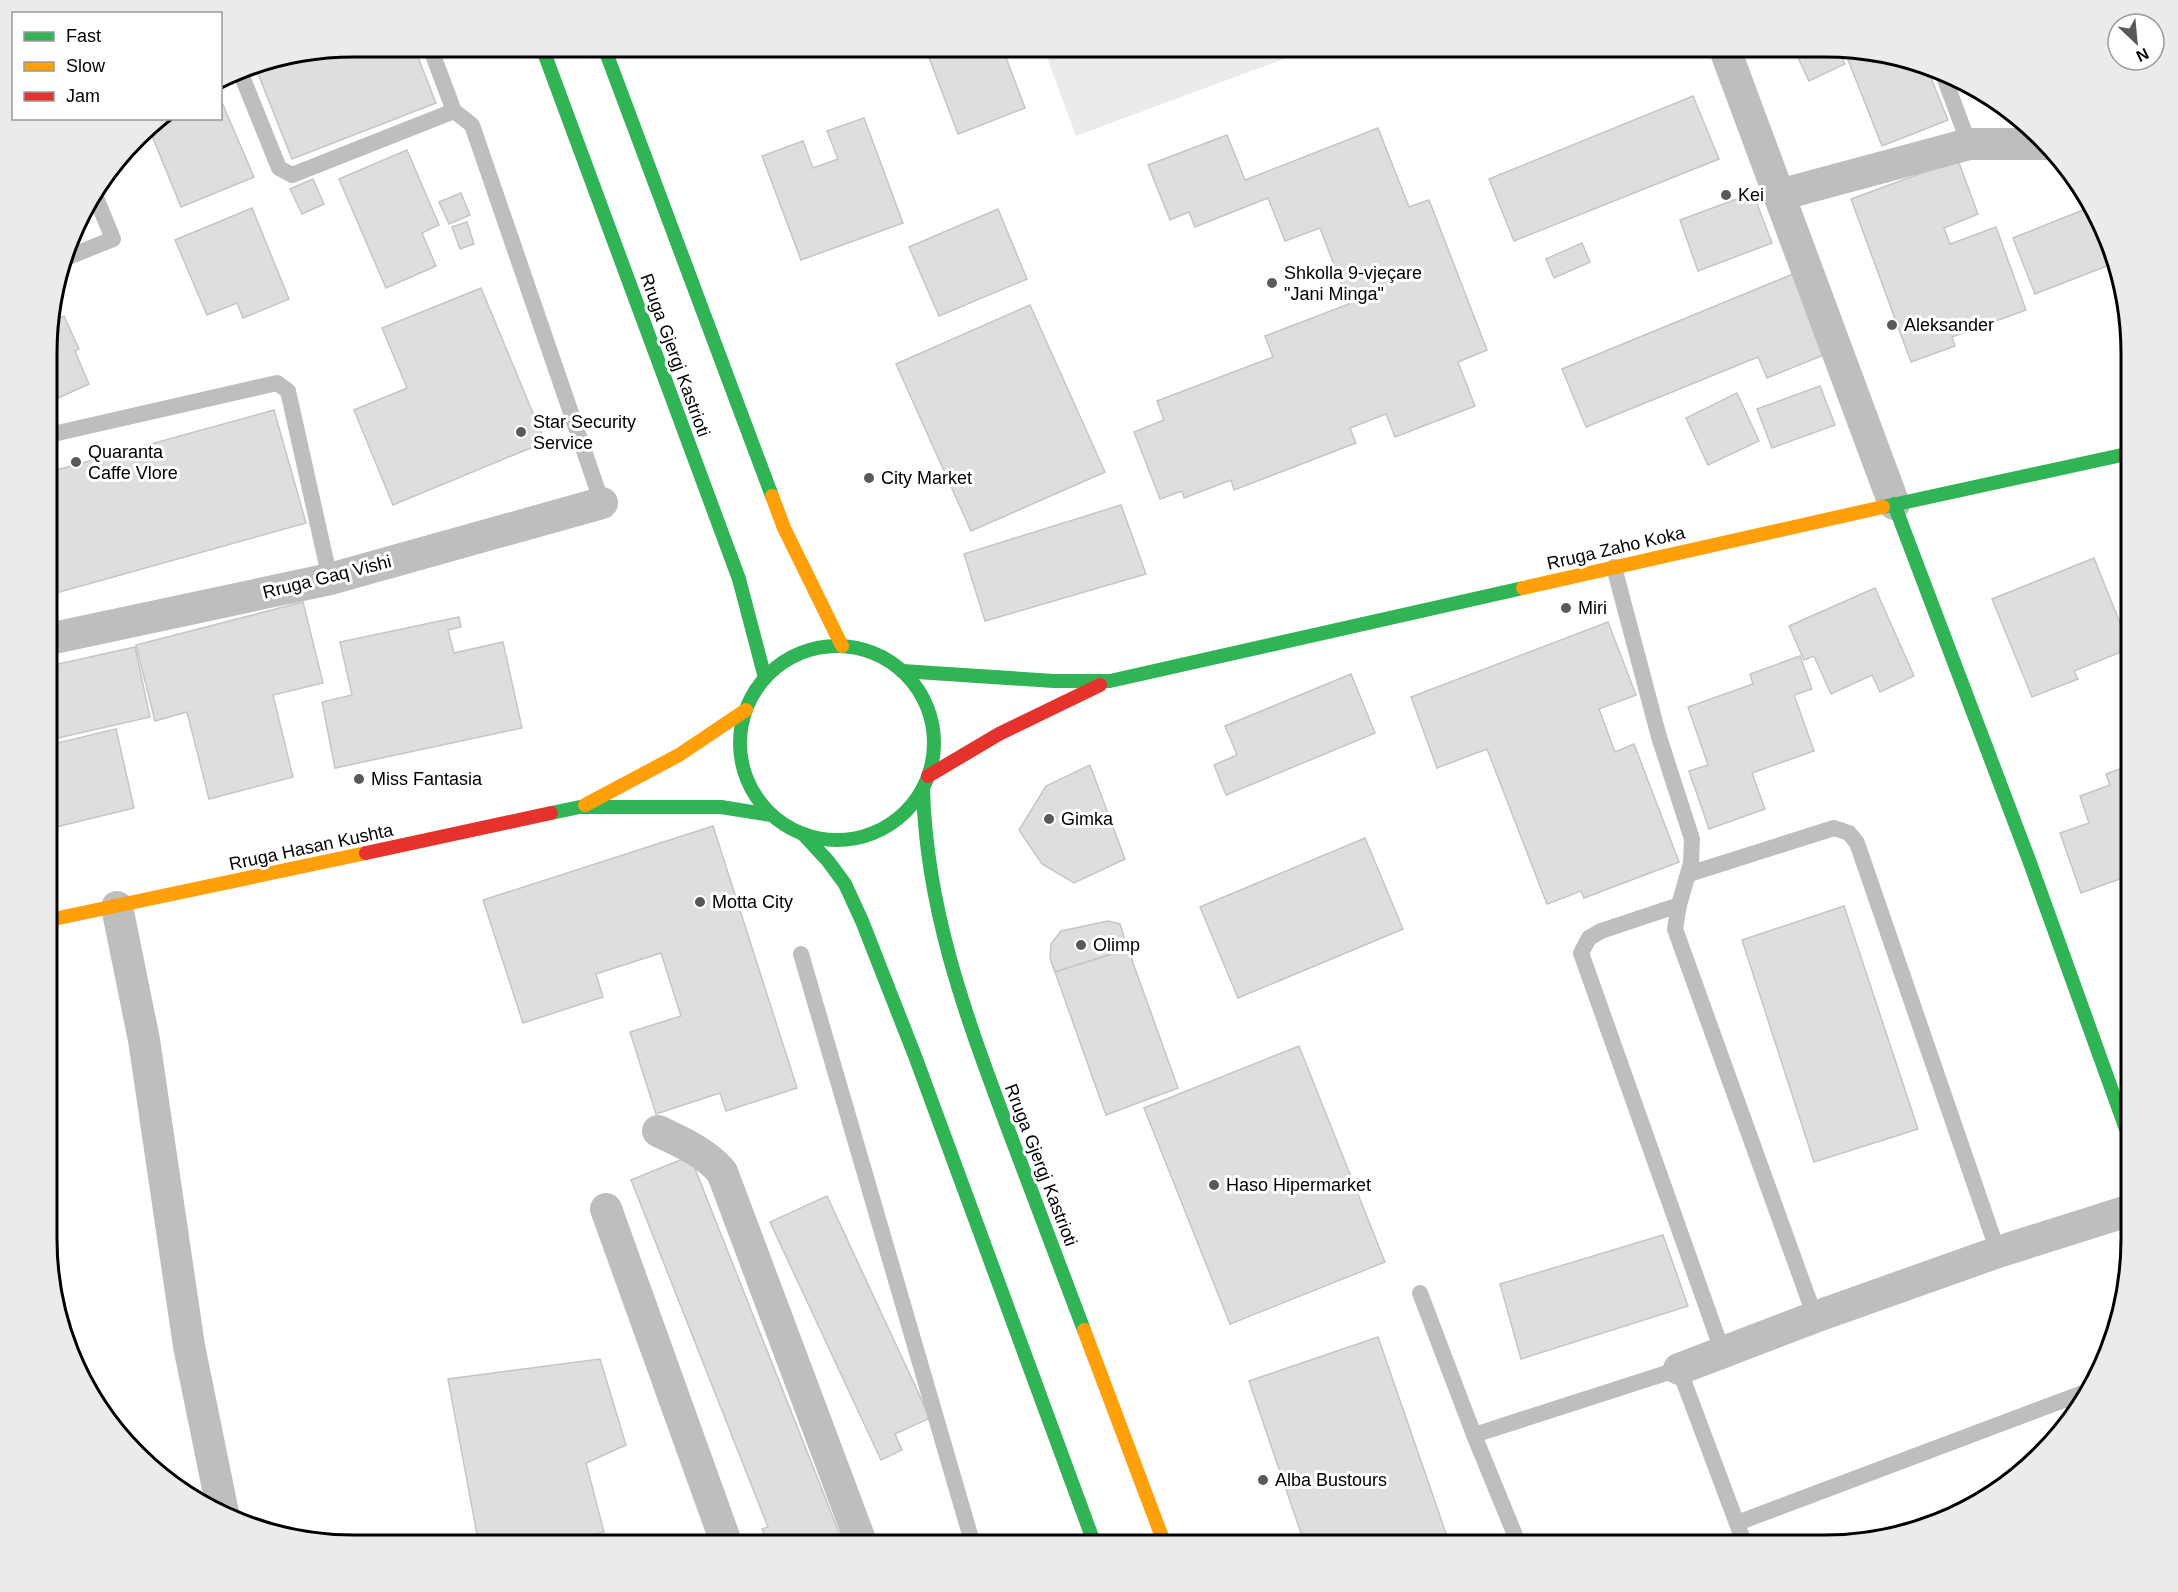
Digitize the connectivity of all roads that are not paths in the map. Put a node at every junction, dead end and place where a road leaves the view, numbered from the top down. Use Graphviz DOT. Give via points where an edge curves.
graph roads {
  1 [pos="434,57"];
  2 [pos="546,57"];
  3 [pos="608,57"];
  4 [pos="1728,57"];
  5 [pos="243,79"];
  6 [pos="1946,83"];
  7 [pos="454,111"];
  8 [pos="1969,144"];
  9 [pos="2034,144"];
  10 [pos="1779,195"];
  11 [pos="98,203"];
  12 [pos="74,255"];
  13 [pos="57,433"];
  14 [pos="2121,458"];
  15 [pos="602,503"];
  16 [pos="1894,504"];
  17 [pos="1614,567"];
  18 [pos="330,579"];
  19 [pos="57,637"];
  20 [pos="842,646"];
  21 [pos="902,671"];
  22 [pos="765,678"];
  23 [pos="1110,681"];
  24 [pos="746,711"];
  25 [pos="925,782"];
  26 [pos="580,807"];
  27 [pos="771,815"];
  28 [pos="803,834"];
  29 [pos="1689,874"];
  30 [pos="1679,905"];
  31 [pos="117,907"];
  32 [pos="57,918"];
  33 [pos="801,954"];
  34 [pos="2121,1115"];
  35 [pos="658,1131"];
  36 [pos="606,1209"];
  37 [pos="2121,1213"];
  38 [pos="1998,1252"];
  39 [pos="1420,1293"];
  40 [pos="1815,1317"];
  41 [pos="1723,1353"];
  42 [pos="1680,1369"];
  43 [pos="2076,1396"];
  44 [pos="1474,1436"];
  45 [pos="221,1505"];
  46 [pos="1737,1523"];
  47 [pos="723,1535"];
  48 [pos="858,1535"];
  49 [pos="970,1535"];
  50 [pos="1091,1535"];
  51 [pos="1161,1535"];
  52 [pos="1515,1535"];
  53 [pos="1741,1535"];
  1 -- 7 [label="lane"];
  2 -- 22 [label="main road, Rruga Gjergj Kastrioti" via="739,579"];
  3 -- 20 [label="main road" via="784,528"];
  4 -- 10 [label="street"];
  5 -- 7 [label="lane" via="279,168 292,175"];
  6 -- 8 [label="lane"];
  7 -- 15 [label="lane" via="472,125"];
  8 -- 9 [label="street"];
  8 -- 10 [label="street"];
  10 -- 16 [label="street"];
  11 -- 12 [label="lane" via="112,239"];
  13 -- 18 [label="lane" via="277,383 288,391"];
  14 -- 16 [label="main road, Rruga Zaho Koka"];
  15 -- 18 [label="street, Rruga Gaq Vishi"];
  16 -- 17 [label="main road, Rruga Zaho Koka"];
  16 -- 34 [label="main road"];
  17 -- 23 [label="main road, Rruga Zaho Koka"];
  17 -- 29 [label="lane" via="1659,737 1692,839"];
  18 -- 19 [label="street, Rruga Gaq Vishi"];
  20 -- 21 [label="main road" via="884,658"];
  20 -- 22 [label="main road" via="792,657"];
  21 -- 23 [label="main road"];
  21 -- 25 [label="main road" via="925,701 931,719 933,748"];
  22 -- 24 [label="main road"];
  23 -- 25 [label="main road" via="999,734"];
  24 -- 26 [label="main road" via="680,755"];
  24 -- 27 [label="main road" via="741,728 742,766"];
  25 -- 28 [label="main road" via="912,804 881,829 843,839"];
  25 -- 51 [label="main road, Rruga Gjergj Kastrioti" via="925,850 949,964"];
  26 -- 27 [label="main road" via="721,807"];
  26 -- 31 [label="main road, Rruga Hasan Kushta"];
  27 -- 28 [label="main road"];
  28 -- 50 [label="main road" via="845,884 862,921"];
  29 -- 30 [label="lane"];
  29 -- 38 [label="lane" via="1834,828 1849,833 1857,843"];
  30 -- 40 [label="lane" via="1676,928"];
  30 -- 41 [label="lane" via="1601,931 1589,938 1581,953"];
  31 -- 32 [label="main road, Rruga Hasan Kushta"];
  31 -- 45 [label="street" via="144,1040 187,1336"];
  33 -- 49 [label="lane"];
  35 -- 48 [label="street" via="713,1161 722,1172"];
  36 -- 47 [label="street"];
  37 -- 38 [label="street"];
  38 -- 40 [label="street"];
  39 -- 44 [label="lane"];
  40 -- 41 [label="street"];
  41 -- 42 [label="street"];
  42 -- 44 [label="lane"];
  42 -- 46 [label="lane"];
  43 -- 46 [label="lane"];
  44 -- 52 [label="lane"];
  46 -- 53 [label="lane"];
}
